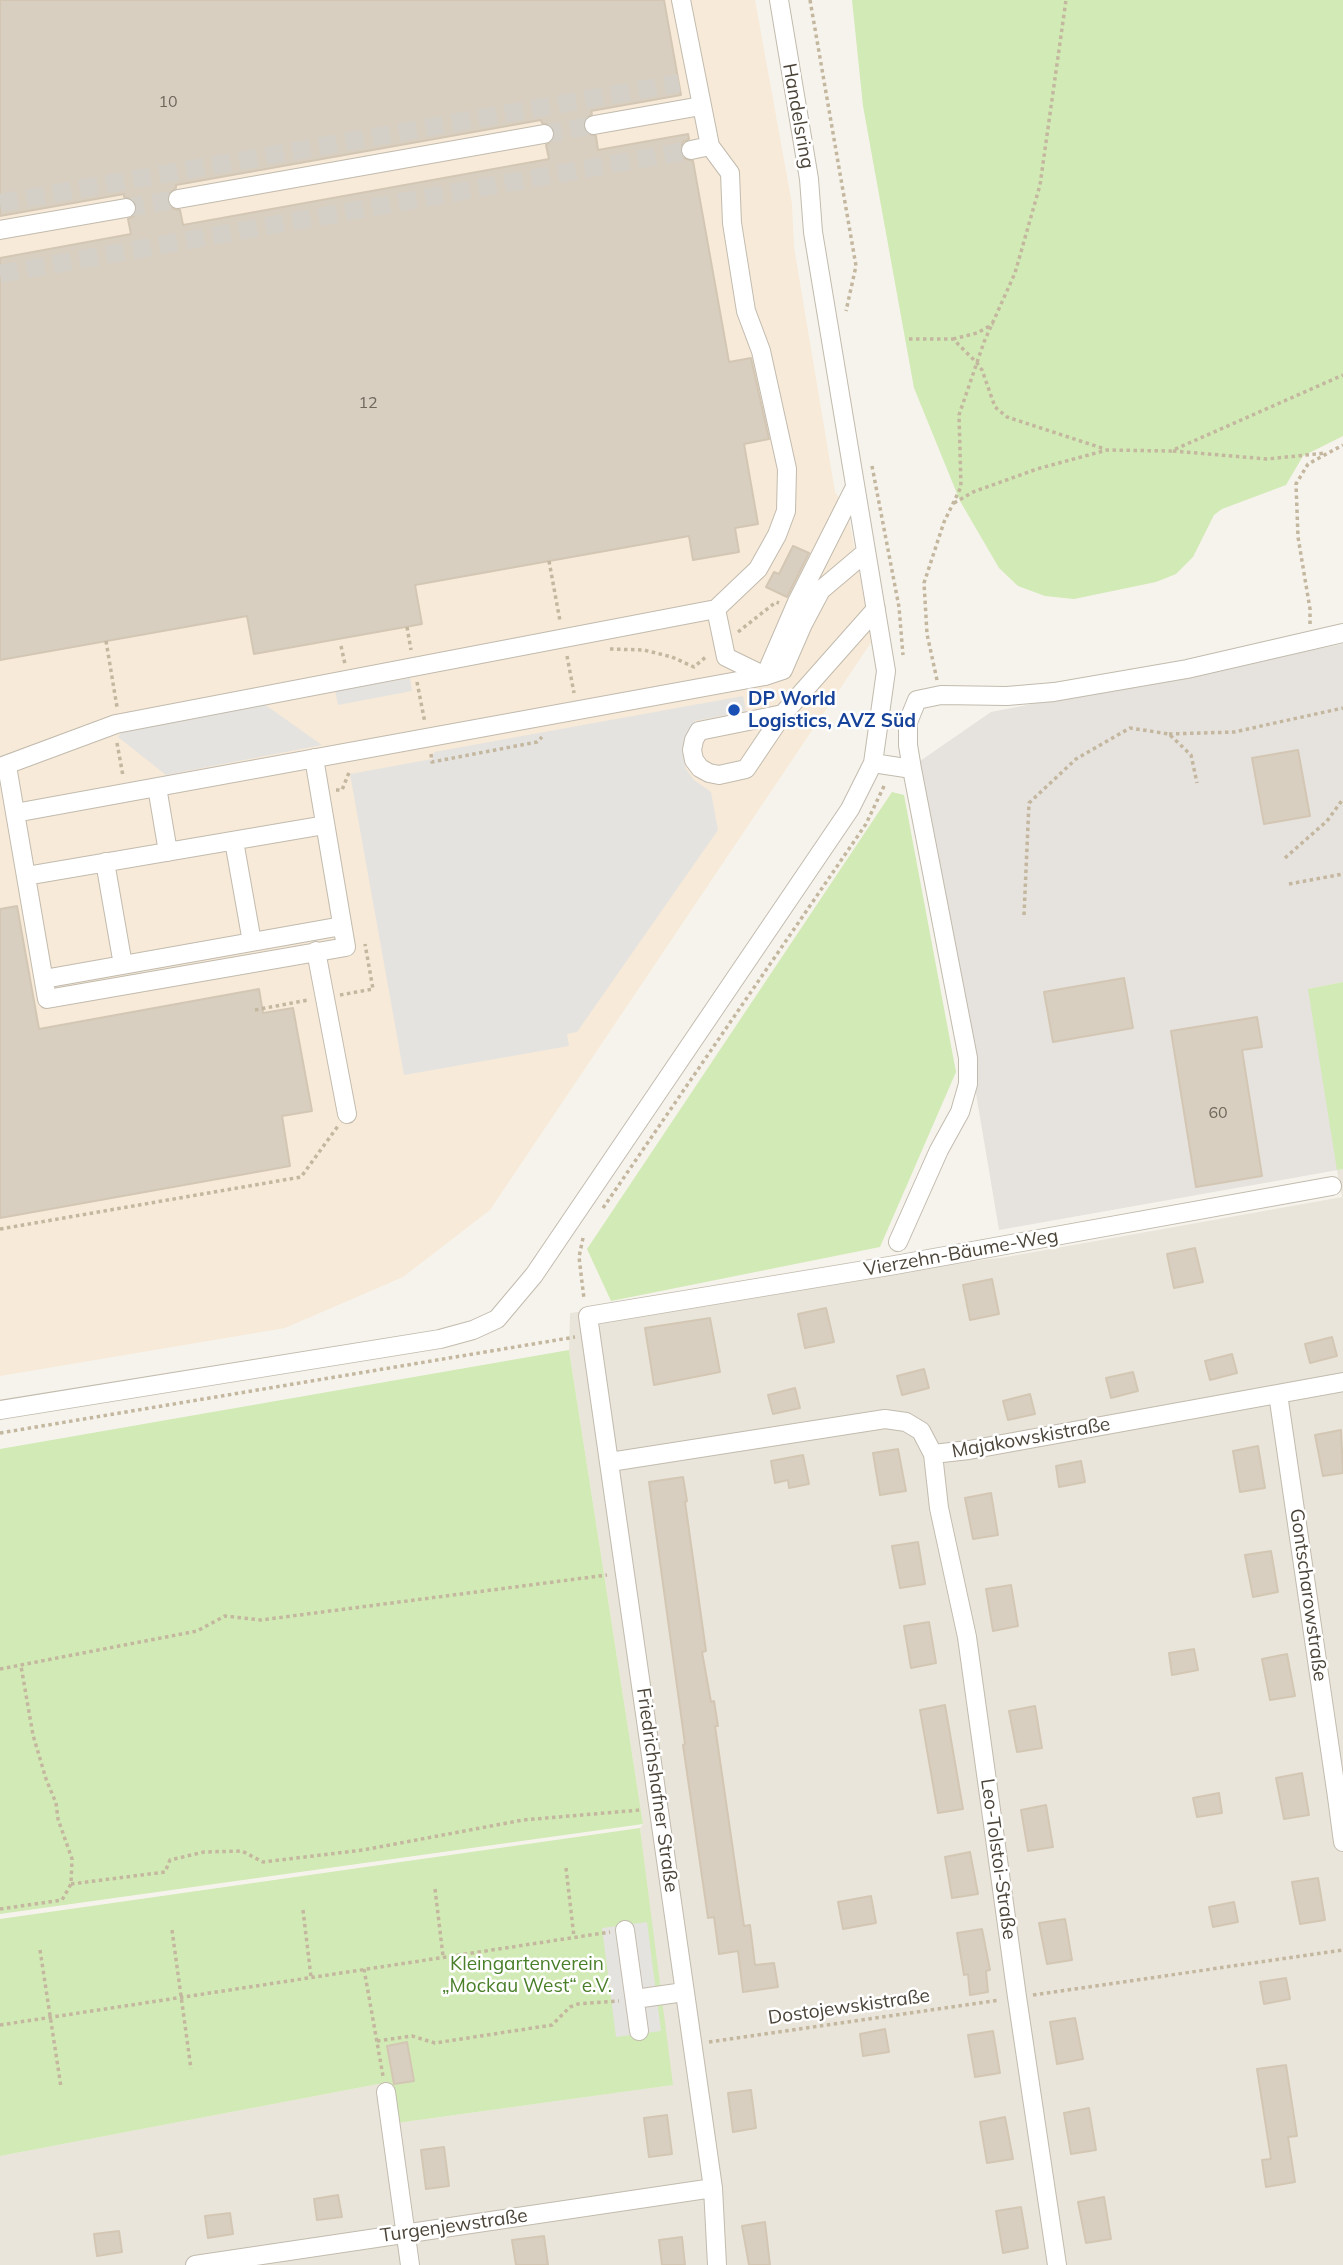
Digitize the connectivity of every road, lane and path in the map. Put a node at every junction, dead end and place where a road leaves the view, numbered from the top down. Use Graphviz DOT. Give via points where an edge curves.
graph roads {
  1 [pos="681,0"];
  2 [pos="779,0"];
  3 [pos="1066,0"];
  4 [pos="701,106"];
  5 [pos="594,125"];
  6 [pos="544,134"];
  7 [pos="710,146"];
  8 [pos="691,150"];
  9 [pos="178,199"];
  10 [pos="126,208"];
  11 [pos="0,230"];
  12 [pos="993,324"];
  13 [pos="909,338"];
  14 [pos="953,339"];
  15 [pos="977,363"];
  16 [pos="1343,375"];
  17 [pos="1343,445"];
  18 [pos="1107,450"];
  19 [pos="1171,451"];
  20 [pos="1328,453"];
  21 [pos="855,487"];
  22 [pos="953,504"];
  23 [pos="866,552"];
  24 [pos="716,609"];
  25 [pos="794,609"];
  26 [pos="876,609"];
  27 [pos="1343,633"];
  28 [pos="1309,640"];
  29 [pos="723,644"];
  30 [pos="601,650"];
  31 [pos="579,653"];
  32 [pos="566,654"];
  33 [pos="765,676"];
  34 [pos="941,695"];
  35 [pos="1343,708"];
  36 [pos="783,714"];
  37 [pos="1169,734"];
  38 [pos="314,758"];
  39 [pos="873,763"];
  40 [pos="4,766"];
  41 [pos="912,769"];
  42 [pos="1197,783"];
  43 [pos="157,787"];
  44 [pos="1343,799"];
  45 [pos="15,813"];
  46 [pos="325,825"];
  47 [pos="234,841"];
  48 [pos="169,852"];
  49 [pos="1285,858"];
  50 [pos="105,862"];
  51 [pos="1343,874"];
  52 [pos="26,876"];
  53 [pos="1289,884"];
  54 [pos="1024,915"];
  55 [pos="342,926"];
  56 [pos="252,942"];
  57 [pos="316,951"];
  58 [pos="123,965"];
  59 [pos="44,979"];
  60 [pos="347,1114"];
  61 [pos="1332,1186"];
  62 [pos="0,1229"];
  63 [pos="898,1242"];
  64 [pos="588,1316"];
  65 [pos="591,1335"];
  66 [pos="1343,1382"];
  67 [pos="1278,1394"];
  68 [pos="0,1410"];
  69 [pos="0,1433"];
  70 [pos="933,1454"];
  71 [pos="610,1462"];
  72 [pos="626,1572"];
  73 [pos="21,1666"];
  74 [pos="0,1669"];
  75 [pos="1340,1798"];
  76 [pos="660,1808"];
  77 [pos="1343,1842"];
  78 [pos="566,1867"];
  79 [pos="71,1884"];
  80 [pos="435,1889"];
  81 [pos="0,1909"];
  82 [pos="303,1910"];
  83 [pos="172,1930"];
  84 [pos="625,1930"];
  85 [pos="574,1937"];
  86 [pos="40,1950"];
  87 [pos="1343,1950"];
  88 [pos="443,1957"];
  89 [pos="364,1969"];
  90 [pos="311,1977"];
  91 [pos="684,1992"];
  92 [pos="1029,1996"];
  93 [pos="181,1997"];
  94 [pos="635,1999"];
  95 [pos="1009,1999"];
  96 [pos="50,2018"];
  97 [pos="0,2025"];
  98 [pos="639,2031"];
  99 [pos="377,2041"];
  100 [pos="693,2044"];
  101 [pos="191,2069"];
  102 [pos="61,2087"];
  103 [pos="386,2092"];
  104 [pos="713,2188"];
  105 [pos="406,2232"];
  106 [pos="195,2265"];
  107 [pos="410,2265"];
  108 [pos="717,2265"];
  109 [pos="1057,2265"];
  1 -- 4 [label="street" via="686,76"];
  2 -- 21 [label="street, Handelsring"];
  3 -- 12 [label="path" via="1040,185 1016,273"];
  4 -- 5 [label="street"];
  4 -- 7 [label="street"];
  6 -- 9 [label="street"];
  7 -- 8 [label="street"];
  7 -- 24 [label="street" via="730,173 732,223 746,311 761,351 787,469 786,511 777,535 758,569"];
  10 -- 11 [label="street"];
  12 -- 14 [label="path"];
  12 -- 15 [label="path"];
  13 -- 14 [label="path"];
  14 -- 15 [label="path"];
  15 -- 18 [label="path" via="995,407 1007,418"];
  15 -- 22 [label="path" via="959,415 961,487"];
  16 -- 19 [label="path"];
  17 -- 20 [label="path"];
  18 -- 19 [label="path"];
  18 -- 22 [label="path" via="973,492"];
  19 -- 20 [label="path" via="1267,459"];
  20 -- 28 [label="path" via="1308,464 1296,485 1298,537 1310,608"];
  21 -- 23 [label="street, Handelsring"];
  21 -- 25 [label="street"];
  22 -- 34 [label="path" via="924,583 927,634"];
  23 -- 26 [label="street, Handelsring"];
  23 -- 33 [label="street" via="821,590 783,670"];
  24 -- 29 [label="street"];
  24 -- 40 [label="street" via="116,724"];
  25 -- 29 [label="path" via="776,602"];
  25 -- 33 [label="street"];
  26 -- 36 [label="street"];
  26 -- 39 [label="street, Handelsring" via="886,671"];
  27 -- 28 [label="street"];
  28 -- 34 [label="street" via="1187,669 1054,692"];
  29 -- 30 [label="path" via="694,667 644,650"];
  29 -- 33 [label="street" via="726,657"];
  31 -- 32 [label="path"];
  33 -- 38 [label="street"];
  34 -- 41 [label="street" via="917,700 908,722"];
  35 -- 37 [label="path" via="1234,732"];
  36 -- 36 [label="street" via="699,731 692,750 694,760 700,768 719,775 746,769"];
  37 -- 42 [label="path" via="1191,755"];
  37 -- 54 [label="path" via="1130,728 1076,759 1029,803"];
  38 -- 43 [label="street"];
  38 -- 46 [label="street"];
  39 -- 41 [label="street"];
  39 -- 68 [label="street, Handelsring" via="821,856 534,1275 497,1319 440,1339"];
  40 -- 45 [label="street"];
  41 -- 63 [label="street" via="968,1058 968,1084 960,1112"];
  43 -- 45 [label="street"];
  43 -- 48 [label="street"];
  44 -- 49 [label="path" via="1327,821"];
  45 -- 52 [label="street"];
  46 -- 47 [label="street"];
  46 -- 55 [label="street"];
  47 -- 48 [label="street"];
  47 -- 56 [label="street"];
  48 -- 50 [label="street"];
  50 -- 52 [label="street"];
  50 -- 58 [label="street"];
  51 -- 53 [label="path"];
  52 -- 59 [label="street"];
  55 -- 56 [label="street"];
  55 -- 57 [label="street" via="346,947"];
  56 -- 58 [label="street"];
  57 -- 59 [label="street" via="47,999"];
  57 -- 60 [label="street"];
  58 -- 59 [label="street"];
  60 -- 62 [label="path" via="301,1177"];
  61 -- 64 [label="street, Vierzehn-Bäume-Weg"];
  64 -- 65 [label="street, Friedrichshafner Straße"];
  65 -- 69 [label="path"];
  65 -- 71 [label="street, Friedrichshafner Straße"];
  66 -- 67 [label="street, Majakowskistraße"];
  67 -- 70 [label="street, Majakowskistraße"];
  67 -- 75 [label="street, Gontscharowstraße"];
  70 -- 71 [label="street, Majakowskistraße" via="921,1431 906,1422 885,1419"];
  70 -- 109 [label="street, Leo-Tolstoi-Straße" via="939,1508 967,1637"];
  71 -- 72 [label="street, Friedrichshafner Straße"];
  72 -- 73 [label="path" via="261,1620 225,1616 197,1631"];
  72 -- 76 [label="street, Friedrichshafner Straße"];
  73 -- 74 [label="path"];
  73 -- 79 [label="path" via="33,1735 72,1859"];
  75 -- 77 [label="street, Gontscharowstraße"];
  76 -- 79 [label="path" via="523,1820 363,1850 262,1862 242,1851 204,1852 170,1860 165,1872"];
  76 -- 91 [label="street, Friedrichshafner Straße"];
  78 -- 85 [label="path"];
  79 -- 81 [label="path" via="62,1900"];
  80 -- 88 [label="path"];
  82 -- 90 [label="path"];
  83 -- 93 [label="path"];
  84 -- 85 [label="path"];
  84 -- 94 [label="street"];
  85 -- 88 [label="path"];
  86 -- 96 [label="path"];
  87 -- 92 [label="path"];
  88 -- 89 [label="path"];
  89 -- 90 [label="path"];
  89 -- 99 [label="path"];
  90 -- 93 [label="path"];
  91 -- 94 [label="street"];
  91 -- 100 [label="street, Friedrichshafner Straße"];
  93 -- 96 [label="path"];
  93 -- 101 [label="path"];
  94 -- 98 [label="street"];
  94 -- 99 [label="path" via="578,2004 552,2025 435,2043 412,2036"];
  95 -- 100 [label="path, Dostojewskistraße"];
  96 -- 97 [label="path"];
  96 -- 102 [label="path"];
  99 -- 103 [label="path"];
  100 -- 104 [label="street, Friedrichshafner Straße"];
  103 -- 105 [label="street"];
  104 -- 105 [label="street, Turgenjewstraße"];
  104 -- 108 [label="street, Friedrichshafner Straße"];
  105 -- 106 [label="street, Turgenjewstraße"];
  105 -- 107 [label="street"];
}
